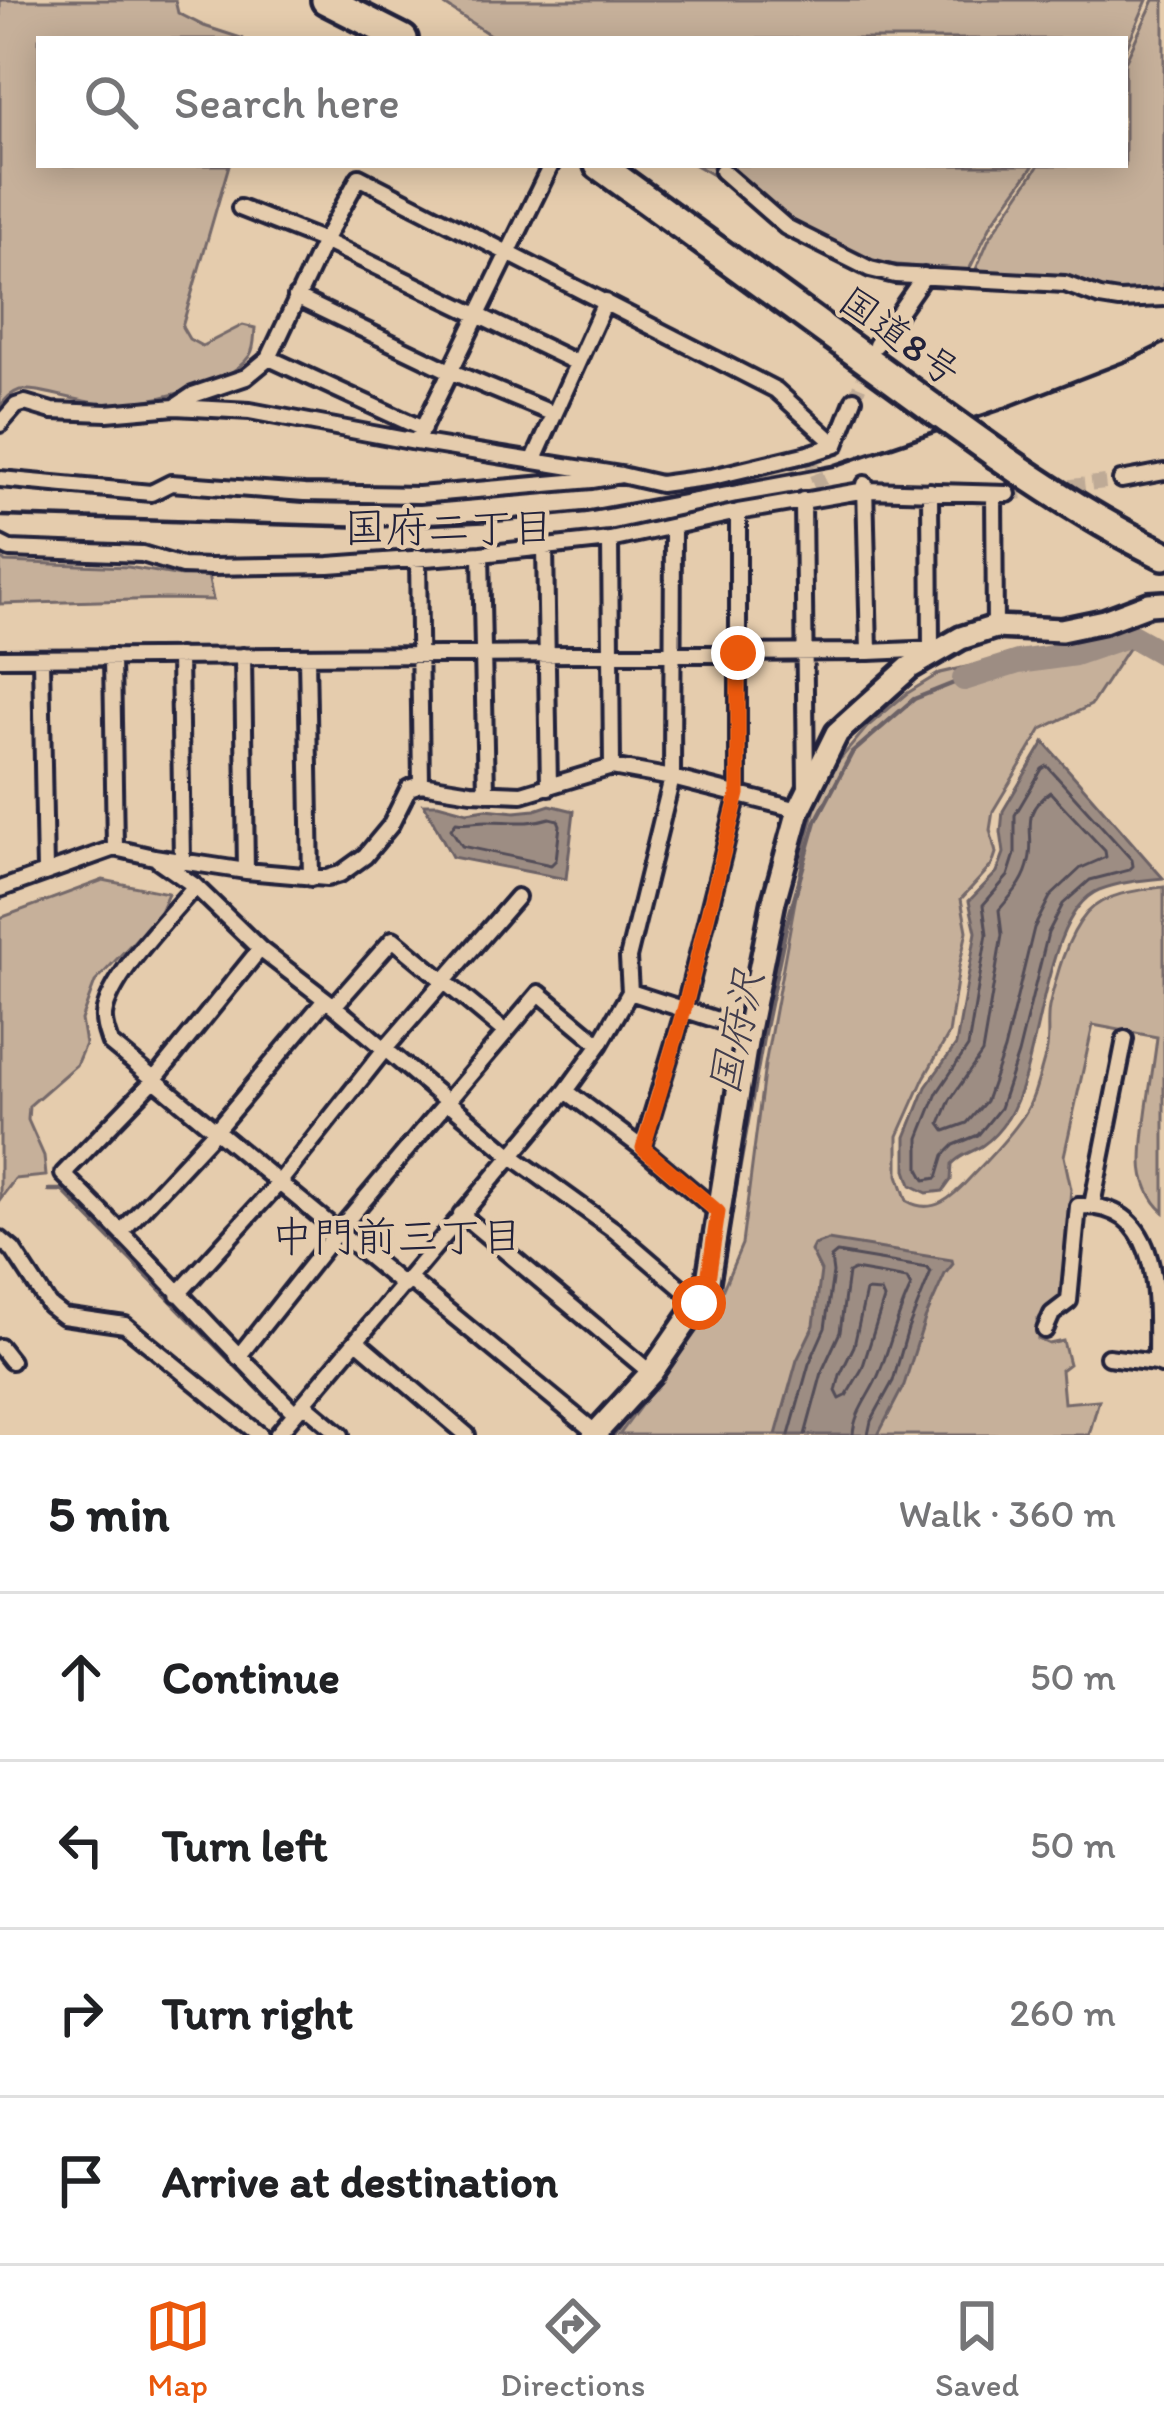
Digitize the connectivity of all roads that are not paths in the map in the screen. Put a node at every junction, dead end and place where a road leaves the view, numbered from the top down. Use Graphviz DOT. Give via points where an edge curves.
graph roads {
  1 [pos="326,0"];
  2 [pos="366,8"];
  3 [pos="399,36"];
  4 [pos="550,168"];
  5 [pos="603,168"];
  6 [pos="722,171"];
  7 [pos="240,208"];
  8 [pos="324,242"];
  9 [pos="507,254"];
  10 [pos="924,276"];
  11 [pos="296,297"];
  12 [pos="1164,298"];
  13 [pos="605,302"];
  14 [pos="476,316"];
  15 [pos="876,345"];
  16 [pos="269,358"];
  17 [pos="577,363"];
  18 [pos="452,372"];
  19 [pos="854,399"];
  20 [pos="175,407"];
  21 [pos="554,414"];
  22 [pos="0,424"];
  23 [pos="419,436"];
  24 [pos="836,445"];
  25 [pos="536,454"];
  26 [pos="1164,472"];
  27 [pos="621,476"];
  28 [pos="0,479"];
  29 [pos="1121,480"];
  30 [pos="822,489"];
  31 [pos="866,490"];
  32 [pos="930,491"];
  33 [pos="802,500"];
  34 [pos="738,512"];
  35 [pos="674,527"];
  36 [pos="610,541"];
  37 [pos="0,544"];
  38 [pos="545,547"];
  39 [pos="481,554"];
  40 [pos="1164,555"];
  41 [pos="418,557"];
  42 [pos="1164,603"];
  43 [pos="995,627"];
  44 [pos="935,649"];
  45 [pos="868,652"];
  46 [pos="673,653"];
  47 [pos="738,653"];
  48 [pos="804,653"];
  49 [pos="547,654"];
  50 [pos="611,654"];
  51 [pos="418,655"];
  52 [pos="482,655"];
  53 [pos="179,656"];
  54 [pos="243,656"];
  55 [pos="307,656"];
  56 [pos="112,657"];
  57 [pos="0,658"];
  58 [pos="40,658"];
  59 [pos="612,767"];
  60 [pos="672,778"];
  61 [pos="421,784"];
  62 [pos="549,788"];
  63 [pos="486,793"];
  64 [pos="738,794"];
  65 [pos="802,801"];
  66 [pos="115,848"];
  67 [pos="154,857"];
  68 [pos="182,862"];
  69 [pos="246,871"];
  70 [pos="45,872"];
  71 [pos="311,878"];
  72 [pos="195,886"];
  73 [pos="0,889"];
  74 [pos="518,896"];
  75 [pos="260,949"];
  76 [pos="445,982"];
  77 [pos="631,992"];
  78 [pos="330,1003"];
  79 [pos="684,1010"];
  80 [pos="748,1030"];
  81 [pos="504,1031"];
  82 [pos="1125,1039"];
  83 [pos="600,1044"];
  84 [pos="385,1049"];
  85 [pos="153,1081"];
  86 [pos="566,1091"];
  87 [pos="447,1102"];
  88 [pos="216,1130"];
  89 [pos="643,1148"];
  90 [pos="512,1156"];
  91 [pos="278,1184"];
  92 [pos="1091,1205"];
  93 [pos="718,1212"];
  94 [pos="461,1214"];
  95 [pos="122,1231"];
  96 [pos="338,1232"];
  97 [pos="0,1240"];
  98 [pos="407,1283"];
  99 [pos="178,1294"];
  100 [pos="699,1303"];
  101 [pos="1045,1330"];
  102 [pos="357,1341"];
  103 [pos="0,1346"];
  104 [pos="238,1357"];
  105 [pos="1108,1358"];
  106 [pos="10,1361"];
  107 [pos="1160,1365"];
  108 [pos="651,1373"];
  109 [pos="300,1408"];
  110 [pos="595,1434"];
  111 [pos="260,1435"];
  112 [pos="277,1435"];
  113 [pos="341,1435"];
  114 [pos="467,1435"];
  1 -- 2 [label="highway"];
  2 -- 3 [label="highway"];
  4 -- 9 [label="street"];
  5 -- 40 [label="highway, 国道8号, bridge" via="1042,486"];
  6 -- 10 [label="street" via="785,227 870,269"];
  7 -- 8 [label="street"];
  8 -- 9 [label="street" via="359,177"];
  8 -- 11 [label="street"];
  8 -- 14 [label="street"];
  9 -- 13 [label="street"];
  9 -- 14 [label="street"];
  10 -- 12 [label="street" via="1065,284 1119,300"];
  10 -- 15 [label="street"];
  11 -- 16 [label="street"];
  11 -- 18 [label="street"];
  13 -- 17 [label="street"];
  13 -- 24 [label="street" via="776,390"];
  14 -- 17 [label="street"];
  14 -- 18 [label="street"];
  16 -- 20 [label="street"];
  16 -- 23 [label="street"];
  17 -- 21 [label="street"];
  18 -- 21 [label="street"];
  18 -- 23 [label="street"];
  19 -- 24 [label="street"];
  20 -- 22 [label="street" via="106,413 25,404"];
  20 -- 23 [label="street"];
  21 -- 25 [label="street"];
  23 -- 27 [label="street"];
  24 -- 27 [label="street" via="712,477 660,484"];
  26 -- 29 [label="street"];
  27 -- 28 [label="street" via="419,495 171,483 151,493"];
  30 -- 31 [label="street" via="860,482"];
  31 -- 32 [label="street"];
  31 -- 33 [label="street"];
  31 -- 45 [label="street"];
  32 -- 43 [label="street" via="1001,494"];
  32 -- 44 [label="street"];
  33 -- 34 [label="street"];
  33 -- 48 [label="street"];
  34 -- 35 [label="street"];
  34 -- 47 [label="street"];
  35 -- 36 [label="street"];
  35 -- 46 [label="street"];
  36 -- 38 [label="street"];
  36 -- 50 [label="street"];
  37 -- 41 [label="street" via="210,567"];
  38 -- 39 [label="street"];
  38 -- 49 [label="street"];
  39 -- 41 [label="street"];
  39 -- 52 [label="street"];
  41 -- 51 [label="street"];
  42 -- 43 [label="street" via="1061,630"];
  43 -- 44 [label="street"];
  44 -- 45 [label="street"];
  44 -- 65 [label="street" via="837,733"];
  45 -- 48 [label="street"];
  46 -- 47 [label="street"];
  46 -- 50 [label="street"];
  46 -- 60 [label="street"];
  47 -- 48 [label="street"];
  47 -- 64 [label="street"];
  48 -- 65 [label="street"];
  49 -- 50 [label="street"];
  49 -- 52 [label="street"];
  49 -- 62 [label="street"];
  50 -- 59 [label="street"];
  51 -- 52 [label="street"];
  51 -- 55 [label="street"];
  51 -- 61 [label="street"];
  52 -- 63 [label="street"];
  53 -- 54 [label="street"];
  53 -- 56 [label="street"];
  53 -- 68 [label="street"];
  54 -- 55 [label="street"];
  54 -- 69 [label="street"];
  55 -- 71 [label="street"];
  56 -- 58 [label="street"];
  56 -- 66 [label="street"];
  57 -- 58 [label="street"];
  58 -- 70 [label="street"];
  59 -- 60 [label="street"];
  59 -- 62 [label="street"];
  60 -- 64 [label="street"];
  60 -- 77 [label="street" via="628,958"];
  61 -- 63 [label="street"];
  61 -- 71 [label="street" via="409,788 364,856 340,874"];
  62 -- 63 [label="street"];
  64 -- 65 [label="street"];
  64 -- 79 [label="street"];
  65 -- 80 [label="street"];
  66 -- 67 [label="street"];
  66 -- 70 [label="street"];
  67 -- 68 [label="street"];
  67 -- 72 [label="street"];
  68 -- 69 [label="street"];
  69 -- 71 [label="street"];
  70 -- 73 [label="street"];
  72 -- 75 [label="street"];
  72 -- 85 [label="street" via="122,974 104,1010 110,1043"];
  74 -- 76 [label="street"];
  75 -- 78 [label="street"];
  75 -- 85 [label="street"];
  76 -- 78 [label="street" via="393,939"];
  76 -- 81 [label="street"];
  76 -- 84 [label="street"];
  77 -- 79 [label="street"];
  77 -- 83 [label="street"];
  78 -- 84 [label="street"];
  78 -- 88 [label="street"];
  79 -- 80 [label="street"];
  79 -- 89 [label="street"];
  80 -- 93 [label="street"];
  81 -- 83 [label="street" via="539,993"];
  81 -- 87 [label="street"];
  82 -- 92 [label="street"];
  83 -- 86 [label="street"];
  84 -- 87 [label="street"];
  84 -- 91 [label="street"];
  85 -- 88 [label="street"];
  85 -- 95 [label="street" via="63,1174"];
  86 -- 89 [label="street"];
  86 -- 90 [label="street"];
  87 -- 90 [label="street"];
  87 -- 96 [label="street"];
  88 -- 91 [label="street"];
  88 -- 95 [label="street"];
  89 -- 93 [label="street"];
  90 -- 94 [label="street"];
  90 -- 100 [label="street"];
  91 -- 96 [label="street"];
  91 -- 99 [label="street"];
  92 -- 101 [label="street" via="1078,1206 1069,1301"];
  92 -- 107 [label="street" via="1128,1216 1144,1233 1155,1265"];
  93 -- 100 [label="street"];
  94 -- 98 [label="street"];
  94 -- 108 [label="street"];
  95 -- 99 [label="street"];
  96 -- 98 [label="street"];
  96 -- 104 [label="street"];
  97 -- 111 [label="street" via="63,1316 125,1325"];
  98 -- 102 [label="street"];
  98 -- 110 [label="street"];
  99 -- 104 [label="street"];
  100 -- 108 [label="street"];
  102 -- 109 [label="street"];
  102 -- 114 [label="street"];
  103 -- 106 [label="street"];
  104 -- 109 [label="street"];
  105 -- 107 [label="street"];
  108 -- 110 [label="street"];
  109 -- 112 [label="street"];
  109 -- 113 [label="street"];
}
